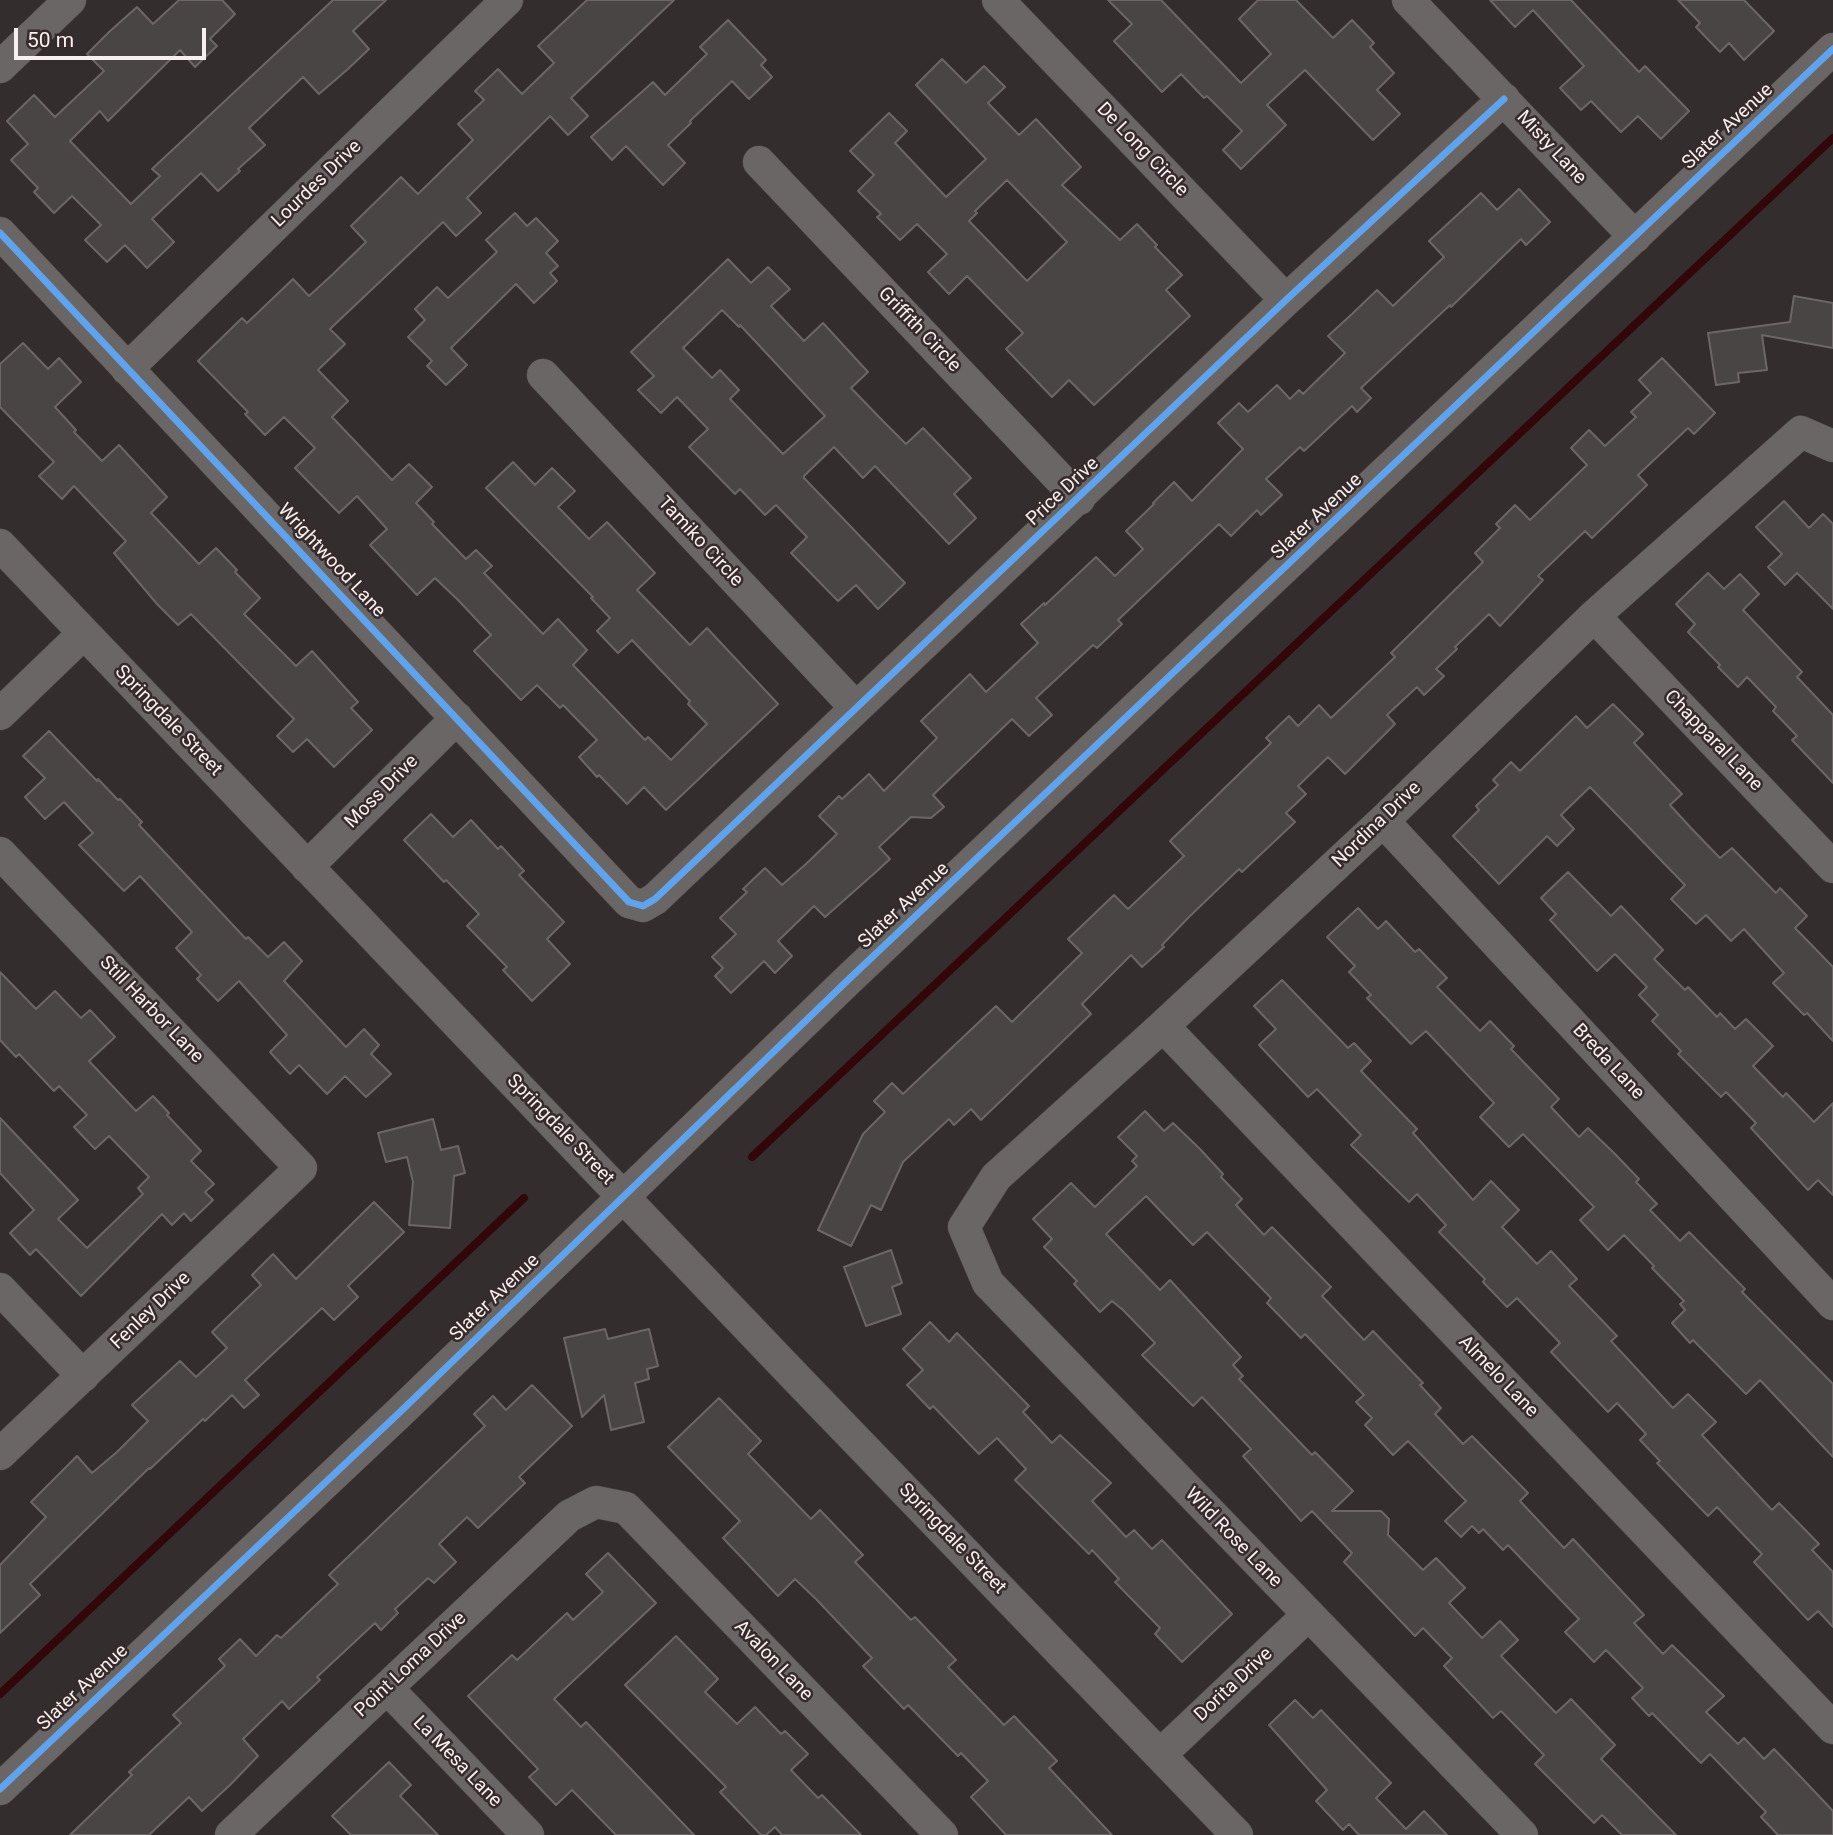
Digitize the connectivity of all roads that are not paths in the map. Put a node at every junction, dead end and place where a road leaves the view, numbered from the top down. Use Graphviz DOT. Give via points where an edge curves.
graph roads {
  1 [pos="70,0"];
  2 [pos="507,0"];
  3 [pos="998,0"];
  4 [pos="1408,0"];
  5 [pos="1833,49"];
  6 [pos="0,67"];
  7 [pos="1504,99"];
  8 [pos="759,162"];
  9 [pos="0,233"];
  10 [pos="1635,237"];
  11 [pos="1286,300"];
  12 [pos="127,369"];
  13 [pos="543,375"];
  14 [pos="1833,446"];
  15 [pos="1079,499"];
  16 [pos="0,545"];
  17 [pos="1594,616"];
  18 [pos="84,633"];
  19 [pos="856,708"];
  20 [pos="0,714"];
  21 [pos="457,718"];
  22 [pos="1383,821"];
  23 [pos="0,853"];
  24 [pos="307,867"];
  25 [pos="1833,867"];
  26 [pos="643,906"];
  27 [pos="1163,1026"];
  28 [pos="302,1168"];
  29 [pos="624,1196"];
  30 [pos="964,1227"];
  31 [pos="0,1289"];
  32 [pos="1833,1304"];
  33 [pos="83,1376"];
  34 [pos="0,1454"];
  35 [pos="596,1502"];
  36 [pos="1308,1615"];
  37 [pos="387,1688"];
  38 [pos="1833,1728"];
  39 [pos="1160,1755"];
  40 [pos="0,1789"];
  41 [pos="231,1835"];
  42 [pos="528,1835"];
  43 [pos="942,1835"];
  44 [pos="1237,1835"];
  45 [pos="1522,1835"];
  1 -- 6 [label="street"];
  2 -- 12 [label="street, Lourdes Drive"];
  3 -- 11 [label="street, De Long Circle"];
  4 -- 7 [label="street, Misty Lane"];
  5 -- 10 [label="street, Slater Avenue"];
  7 -- 10 [label="street, Misty Lane"];
  7 -- 11 [label="street, Price Drive"];
  8 -- 15 [label="street, Griffith Circle"];
  9 -- 12 [label="street, Wrightwood Lane"];
  10 -- 29 [label="street, Slater Avenue"];
  11 -- 15 [label="street, Price Drive"];
  12 -- 21 [label="street, Wrightwood Lane"];
  13 -- 19 [label="street, Tamiko Circle"];
  14 -- 17 [label="street, Nordina Drive" via="1801,432"];
  15 -- 19 [label="street, Price Drive"];
  16 -- 18 [label="street, Springdale Street"];
  17 -- 22 [label="street, Nordina Drive"];
  17 -- 25 [label="street, Chapparal Lane"];
  18 -- 20 [label="street"];
  18 -- 24 [label="street, Springdale Street"];
  19 -- 26 [label="street, Price Drive"];
  21 -- 24 [label="street, Moss Drive"];
  21 -- 26 [label="street, Wrightwood Lane" via="629,902"];
  22 -- 27 [label="street, Nordina Drive"];
  22 -- 32 [label="street, Breda Lane"];
  23 -- 28 [label="street, Still Harbor Lane"];
  24 -- 29 [label="street, Springdale Street"];
  27 -- 30 [label="street, Nordina Drive" via="996,1177"];
  27 -- 38 [label="street, Almelo Lane"];
  28 -- 33 [label="street, Fenley Drive"];
  29 -- 39 [label="street, Springdale Street"];
  29 -- 40 [label="street, Slater Avenue"];
  30 -- 36 [label="street, Wild Rose Lane" via="988,1283"];
  31 -- 33 [label="street"];
  33 -- 34 [label="street, Fenley Drive"];
  35 -- 37 [label="street, Point Loma Drive" via="569,1516"];
  35 -- 43 [label="street, Avalon Lane" via="626,1508"];
  36 -- 39 [label="street, Dorita Drive"];
  36 -- 45 [label="street, Wild Rose Lane"];
  37 -- 41 [label="street, Point Loma Drive"];
  37 -- 42 [label="street, La Mesa Lane"];
  39 -- 44 [label="street, Springdale Street"];
}
